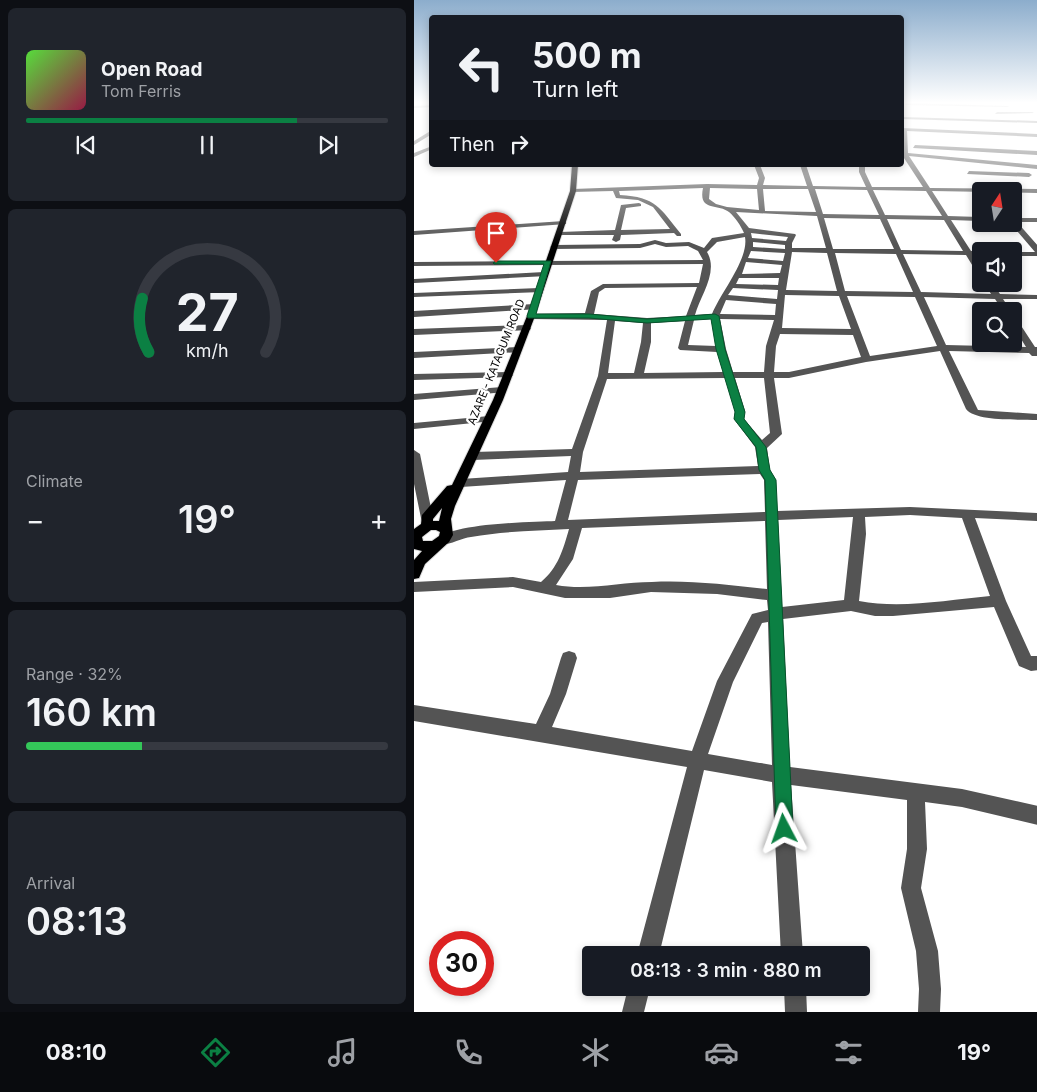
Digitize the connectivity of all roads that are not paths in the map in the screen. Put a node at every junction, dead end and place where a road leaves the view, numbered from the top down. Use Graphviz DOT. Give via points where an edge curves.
graph roads {
  1 [pos="1000,149"];
  2 [pos="904,154"];
  3 [pos="1037,154"];
  4 [pos="904,156"];
  5 [pos="956,159"];
  6 [pos="1019,166"];
  7 [pos="575,167"];
  8 [pos="759,167"];
  9 [pos="804,167"];
  10 [pos="862,167"];
  11 [pos="1037,167"];
  12 [pos="969,173"];
  13 [pos="974,179"];
  14 [pos="707,186"];
  15 [pos="760,186"];
  16 [pos="811,187"];
  17 [pos="868,188"];
  18 [pos="972,188"];
  19 [pos="616,189"];
  20 [pos="926,189"];
  21 [pos="1022,189"];
  22 [pos="1037,190"];
  23 [pos="573,191"];
  24 [pos="650,204"];
  25 [pos="730,210"];
  26 [pos="762,212"];
  27 [pos="820,215"];
  28 [pos="881,217"];
  29 [pos="946,219"];
  30 [pos="972,219"];
  31 [pos="1037,220"];
  32 [pos="1022,221"];
  33 [pos="564,223"];
  34 [pos="675,231"];
  35 [pos="1022,232"];
  36 [pos="414,233"];
  37 [pos="617,233"];
  38 [pos="560,234"];
  39 [pos="748,235"];
  40 [pos="687,244"];
  41 [pos="554,246"];
  42 [pos="615,246"];
  43 [pos="788,248"];
  44 [pos="749,249"];
  45 [pos="830,251"];
  46 [pos="702,252"];
  47 [pos="897,252"];
  48 [pos="1037,252"];
  49 [pos="968,253"];
  50 [pos="972,253"];
  51 [pos="1022,253"];
  52 [pos="972,259"];
  53 [pos="744,260"];
  54 [pos="548,262"];
  55 [pos="611,262"];
  56 [pos="707,262"];
  57 [pos="786,263"];
  58 [pos="414,264"];
  59 [pos="544,274"];
  60 [pos="783,275"];
  61 [pos="737,276"];
  62 [pos="414,281"];
  63 [pos="702,285"];
  64 [pos="731,286"];
  65 [pos="539,290"];
  66 [pos="781,290"];
  67 [pos="842,292"];
  68 [pos="994,292"];
  69 [pos="917,294"];
  70 [pos="414,295"];
  71 [pos="996,295"];
  72 [pos="723,297"];
  73 [pos="1037,297"];
  74 [pos="780,302"];
  75 [pos="1001,302"];
  76 [pos="534,307"];
  77 [pos="414,314"];
  78 [pos="531,316"];
  79 [pos="589,316"];
  80 [pos="715,316"];
  81 [pos="690,318"];
  82 [pos="779,318"];
  83 [pos="611,319"];
  84 [pos="647,321"];
  85 [pos="527,328"];
  86 [pos="777,331"];
  87 [pos="414,332"];
  88 [pos="856,332"];
  89 [pos="1022,333"];
  90 [pos="943,348"];
  91 [pos="720,349"];
  92 [pos="518,350"];
  93 [pos="1035,352"];
  94 [pos="414,355"];
  95 [pos="866,359"];
  96 [pos="508,375"];
  97 [pos="728,375"];
  98 [pos="769,375"];
  99 [pos="603,376"];
  100 [pos="638,376"];
  101 [pos="414,377"];
  102 [pos="502,390"];
  103 [pos="414,397"];
  104 [pos="1037,417"];
  105 [pos="489,418"];
  106 [pos="414,426"];
  107 [pos="761,447"];
  108 [pos="576,452"];
  109 [pos="414,454"];
  110 [pos="473,454"];
  111 [pos="764,470"];
  112 [pos="573,476"];
  113 [pos="461,484"];
  114 [pos="859,512"];
  115 [pos="967,514"];
  116 [pos="771,515"];
  117 [pos="1037,517"];
  118 [pos="561,522"];
  119 [pos="607,522"];
  120 [pos="577,524"];
  121 [pos="423,525"];
  122 [pos="443,535"];
  123 [pos="415,544"];
  124 [pos="414,574"];
  125 [pos="414,587"];
  126 [pos="544,587"];
  127 [pos="775,595"];
  128 [pos="999,601"];
  129 [pos="851,605"];
  130 [pos="776,614"];
  131 [pos="569,658"];
  132 [pos="1037,663"];
  133 [pos="414,713"];
  134 [pos="541,733"];
  135 [pos="697,761"];
  136 [pos="781,775"];
  137 [pos="916,792"];
  138 [pos="1037,816"];
  139 [pos="650,946"];
  140 [pos="791,946"];
  141 [pos="637,996"];
  142 [pos="795,996"];
  143 [pos="633,1012"];
  144 [pos="796,1012"];
  145 [pos="929,1012"];
  1 -- 3 [label="street"];
  2 -- 5 [label="street"];
  4 -- 20 [label="street"];
  5 -- 6 [label="street"];
  5 -- 12 [label="street"];
  6 -- 11 [label="street"];
  6 -- 12 [label="street" via="1031,177"];
  7 -- 23 [label="main road, AZARE - KATAGUM ROAD"];
  8 -- 15 [label="street" via="762,178"];
  9 -- 16 [label="street"];
  10 -- 17 [label="street"];
  12 -- 13 [label="street"];
  14 -- 15 [label="street"];
  14 -- 19 [label="street"];
  14 -- 25 [label="street" via="705,198 708,202"];
  15 -- 16 [label="street"];
  15 -- 26 [label="street"];
  16 -- 17 [label="street"];
  16 -- 27 [label="street"];
  17 -- 20 [label="street"];
  17 -- 28 [label="street"];
  18 -- 20 [label="street"];
  19 -- 23 [label="street"];
  19 -- 24 [label="street" via="618,197 639,198"];
  20 -- 29 [label="street"];
  21 -- 22 [label="street"];
  23 -- 33 [label="main road, AZARE - KATAGUM ROAD"];
  24 -- 34 [label="street" via="656,206"];
  24 -- 37 [label="street" via="623,206"];
  25 -- 26 [label="street"];
  25 -- 39 [label="street"];
  26 -- 27 [label="street"];
  27 -- 28 [label="street"];
  27 -- 45 [label="street"];
  28 -- 29 [label="street"];
  28 -- 47 [label="street"];
  29 -- 30 [label="street"];
  29 -- 49 [label="street"];
  31 -- 32 [label="street"];
  33 -- 36 [label="street"];
  33 -- 38 [label="main road, AZARE - KATAGUM ROAD"];
  34 -- 37 [label="street"];
  34 -- 40 [label="street"];
  35 -- 48 [label="street"];
  37 -- 38 [label="street"];
  37 -- 42 [label="street"];
  38 -- 41 [label="main road, AZARE - KATAGUM ROAD"];
  39 -- 43 [label="street"];
  39 -- 44 [label="street"];
  39 -- 46 [label="street" via="716,240"];
  40 -- 42 [label="street" via="665,246 655,242"];
  40 -- 46 [label="street"];
  41 -- 42 [label="street"];
  41 -- 54 [label="main road, AZARE - KATAGUM ROAD"];
  42 -- 55 [label="street"];
  43 -- 44 [label="street"];
  43 -- 45 [label="street"];
  43 -- 57 [label="street"];
  44 -- 53 [label="street"];
  45 -- 47 [label="street"];
  45 -- 67 [label="street"];
  46 -- 56 [label="street"];
  47 -- 49 [label="street"];
  47 -- 69 [label="street"];
  48 -- 51 [label="street"];
  49 -- 50 [label="street"];
  49 -- 52 [label="street"];
  53 -- 57 [label="street"];
  53 -- 61 [label="street"];
  54 -- 55 [label="street"];
  54 -- 58 [label="street"];
  54 -- 59 [label="main road, AZARE - KATAGUM ROAD"];
  55 -- 56 [label="street"];
  56 -- 63 [label="street"];
  57 -- 60 [label="street"];
  59 -- 62 [label="street"];
  59 -- 65 [label="main road, AZARE - KATAGUM ROAD"];
  60 -- 61 [label="street" via="767,278"];
  60 -- 66 [label="street"];
  61 -- 64 [label="street"];
  63 -- 79 [label="street" via="603,286 595,291"];
  63 -- 81 [label="street"];
  64 -- 66 [label="street"];
  64 -- 72 [label="street"];
  65 -- 70 [label="street"];
  65 -- 76 [label="main road, AZARE - KATAGUM ROAD"];
  66 -- 67 [label="street"];
  66 -- 74 [label="street"];
  67 -- 69 [label="street"];
  67 -- 88 [label="street"];
  68 -- 71 [label="street"];
  69 -- 71 [label="street"];
  69 -- 90 [label="street"];
  71 -- 73 [label="street"];
  71 -- 75 [label="street"];
  72 -- 74 [label="street"];
  72 -- 80 [label="street"];
  74 -- 82 [label="street"];
  76 -- 77 [label="street"];
  76 -- 78 [label="main road, AZARE - KATAGUM ROAD"];
  78 -- 79 [label="street"];
  78 -- 85 [label="main road, AZARE - KATAGUM ROAD"];
  79 -- 83 [label="street"];
  80 -- 81 [label="street"];
  80 -- 82 [label="street"];
  80 -- 91 [label="street"];
  81 -- 84 [label="street"];
  81 -- 91 [label="street" via="684,349"];
  82 -- 86 [label="street"];
  83 -- 84 [label="street"];
  83 -- 99 [label="street"];
  84 -- 100 [label="street"];
  85 -- 87 [label="street"];
  85 -- 92 [label="main road, AZARE - KATAGUM ROAD"];
  86 -- 88 [label="street"];
  86 -- 98 [label="street" via="771,346"];
  88 -- 95 [label="street"];
  89 -- 93 [label="street"];
  90 -- 93 [label="street"];
  90 -- 95 [label="street"];
  90 -- 104 [label="street" via="974,412"];
  91 -- 97 [label="street"];
  92 -- 94 [label="street"];
  92 -- 96 [label="main road, AZARE - KATAGUM ROAD"];
  95 -- 98 [label="street" via="801,374"];
  96 -- 101 [label="street"];
  96 -- 102 [label="main road, AZARE - KATAGUM ROAD"];
  97 -- 98 [label="street"];
  97 -- 100 [label="street"];
  97 -- 107 [label="street" via="740,412 739,419"];
  98 -- 107 [label="street" via="776,434"];
  99 -- 100 [label="street"];
  99 -- 108 [label="street"];
  102 -- 103 [label="street"];
  102 -- 105 [label="main road, AZARE - KATAGUM ROAD"];
  105 -- 106 [label="street"];
  105 -- 110 [label="main road, AZARE - KATAGUM ROAD"];
  107 -- 111 [label="street"];
  108 -- 110 [label="street"];
  108 -- 112 [label="street"];
  109 -- 121 [label="street"];
  110 -- 113 [label="main road, AZARE - KATAGUM ROAD"];
  110 -- 121 [label="main road, AZARE - KATAGUM ROAD" via="448,494"];
  111 -- 112 [label="street"];
  111 -- 116 [label="street" via="770,480"];
  112 -- 113 [label="street"];
  112 -- 118 [label="street"];
  113 -- 122 [label="main road, AZARE - KATAGUM ROAD" via="446,514"];
  114 -- 115 [label="street"];
  114 -- 116 [label="street"];
  114 -- 129 [label="street"];
  115 -- 117 [label="street"];
  115 -- 128 [label="street"];
  116 -- 119 [label="street"];
  116 -- 127 [label="street"];
  118 -- 119 [label="street"];
  118 -- 122 [label="street" via="458,525"];
  119 -- 120 [label="street"];
  120 -- 122 [label="street"];
  120 -- 126 [label="street" via="568,560 553,581"];
  121 -- 122 [label="main road" via="438,525"];
  121 -- 123 [label="main road, AZARE - KATAGUM ROAD"];
  122 -- 123 [label="main road, AZARE - KATAGUM ROAD" via="428,546"];
  122 -- 124 [label="main road, AZARE - KATAGUM ROAD" via="420,561"];
  125 -- 126 [label="street" via="500,582"];
  126 -- 127 [label="street" via="565,592 684,587"];
  127 -- 130 [label="street"];
  128 -- 129 [label="street" via="893,610"];
  128 -- 132 [label="street" via="1025,661"];
  129 -- 130 [label="street"];
  130 -- 135 [label="street" via="757,618 725,681"];
  130 -- 136 [label="street"];
  131 -- 134 [label="street"];
  133 -- 134 [label="street"];
  134 -- 135 [label="street"];
  135 -- 136 [label="street"];
  135 -- 139 [label="street"];
  136 -- 137 [label="street"];
  136 -- 140 [label="street"];
  137 -- 138 [label="street" via="962,798"];
  137 -- 145 [label="street" via="917,848 911,888 927,951"];
  141 -- 143 [label="street"];
  142 -- 144 [label="street"];
}
